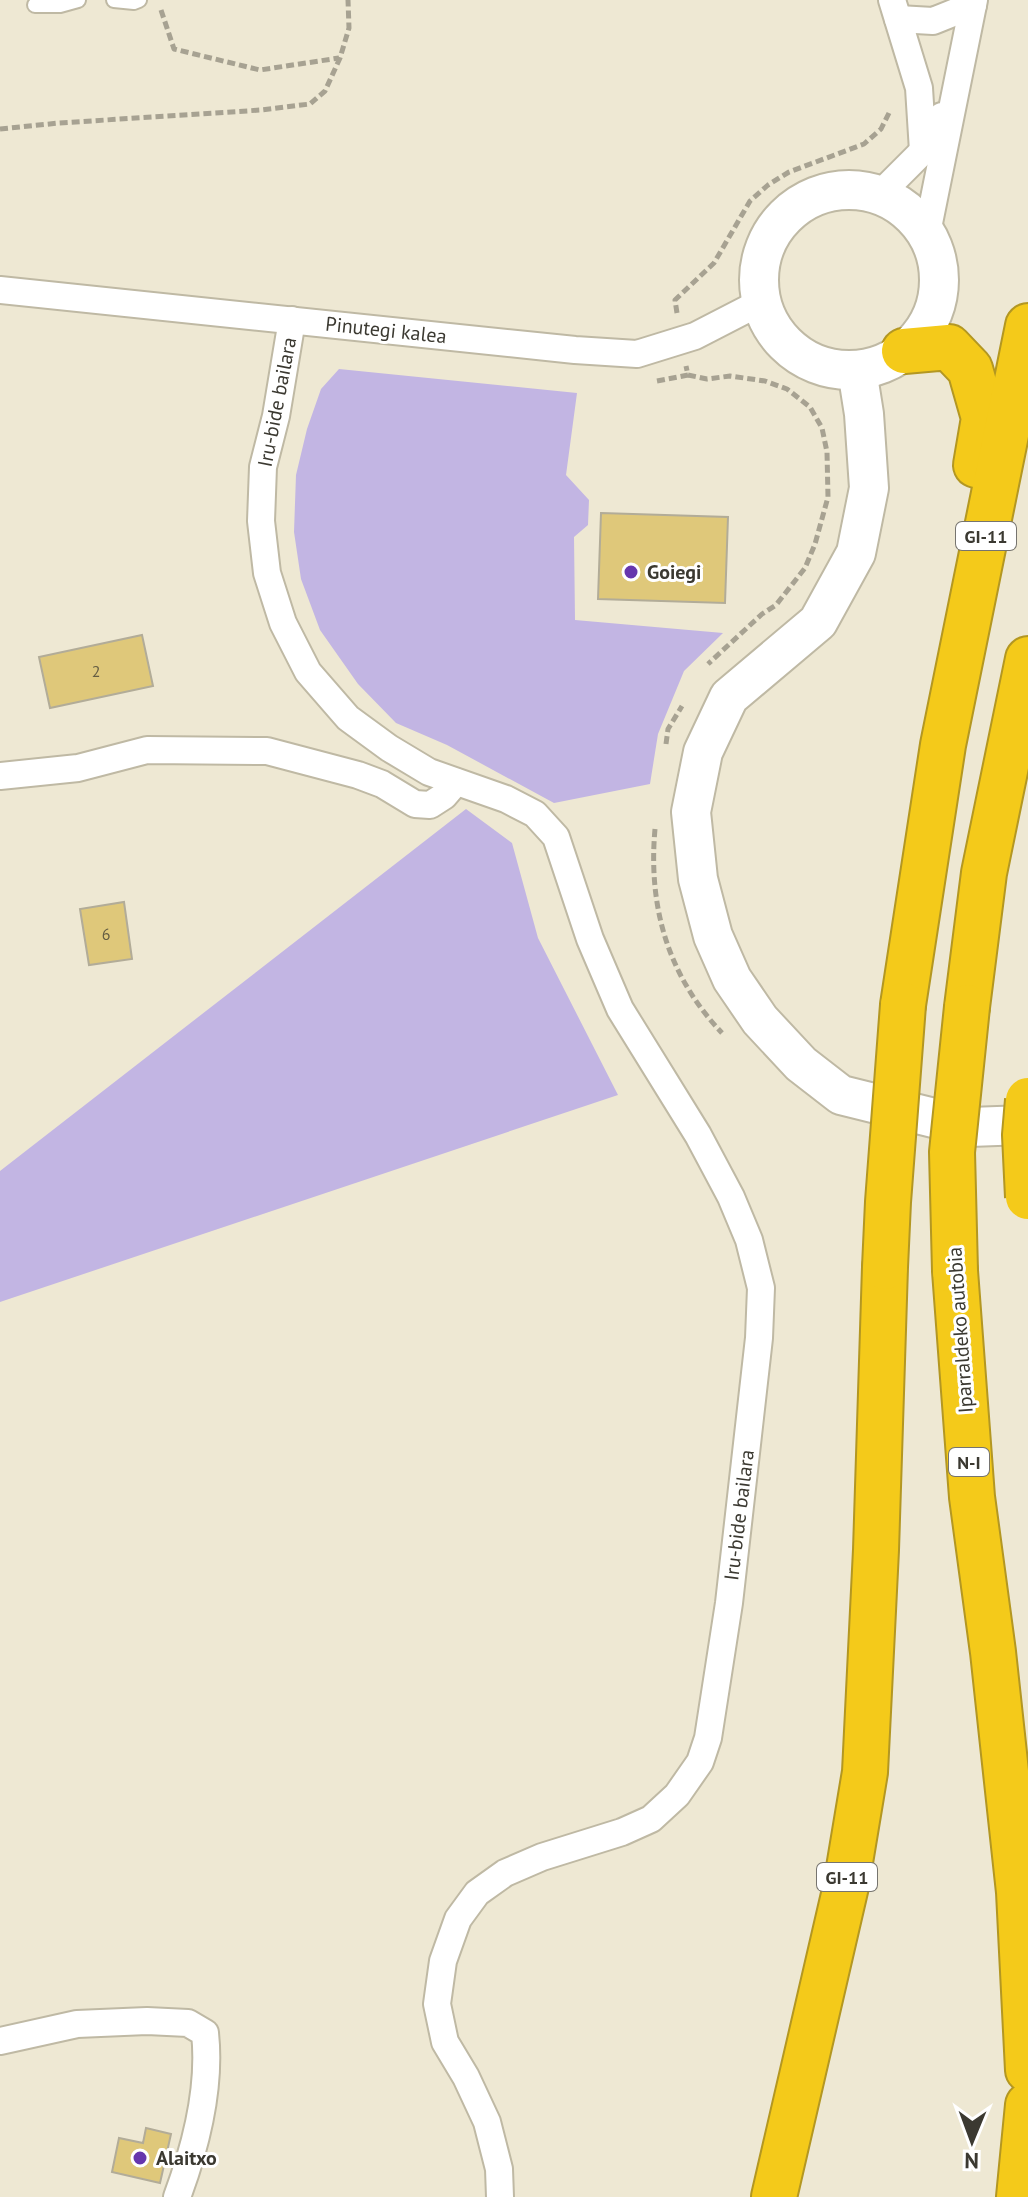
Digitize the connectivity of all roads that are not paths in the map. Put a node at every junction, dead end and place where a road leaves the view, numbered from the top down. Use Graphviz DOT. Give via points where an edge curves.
graph roads {
  1 [pos="78,0"];
  2 [pos="114,0"];
  3 [pos="139,0"];
  4 [pos="973,2"];
  5 [pos="35,5"];
  6 [pos="895,10"];
  7 [pos="923,151"];
  8 [pos="879,195"];
  9 [pos="927,233"];
  10 [pos="0,290"];
  11 [pos="761,302"];
  12 [pos="292,320"];
  13 [pos="1028,326"];
  14 [pos="904,351"];
  15 [pos="857,370"];
  16 [pos="1028,659"];
  17 [pos="943,745"];
  18 [pos="0,776"];
  19 [pos="456,782"];
  20 [pos="1028,1100"];
  21 [pos="1028,1125"];
  22 [pos="1028,1197"];
  23 [pos="0,2041"];
  24 [pos="1028,2070"];
  25 [pos="1028,2105"];
  26 [pos="177,2197"];
  27 [pos="500,2197"];
  28 [pos="774,2197"];
  29 [pos="1019,2197"];
  1 -- 5 [label="lane"];
  2 -- 3 [label="lane"];
  4 -- 6 [label="street" via="933,21"];
  4 -- 7 [label="street" via="945,110"];
  4 -- 9 [label="street"];
  6 -- 7 [label="street" via="919,88"];
  7 -- 8 [label="street"];
  8 -- 9 [label="main road" via="907,210"];
  8 -- 11 [label="main road" via="852,190 824,193 799,205 778,224 764,248"];
  9 -- 14 [label="main road" via="940,283 935,309 923,332"];
  10 -- 12 [label="street, Pinutegi kalea"];
  11 -- 12 [label="street, Pinutegi kalea" via="695,336 637,354"];
  11 -- 15 [label="main road" via="771,326 807,360 831,369"];
  12 -- 19 [label="street, Iru-bide bailara" via="263,467 261,521 267,573 283,623 308,672 348,718 429,772"];
  13 -- 17 [label="highway, GI-11"];
  14 -- 15 [label="main road"];
  14 -- 17 [label="highway" via="949,347 970,369 984,418 938,683"];
  15 -- 21 [label="main road" via="869,488 856,553 818,622 729,697 703,752 691,812 698,879 713,936 732,979 760,1020 801,1064 841,1095 970,1127"];
  16 -- 24 [label="highway, Iparraldeko autobia / N-I, bridge" via="984,873 952,1152 972,1497 1019,1892"];
  17 -- 28 [label="highway, GI-11, bridge" via="903,1005 888,1202 865,1772 846,1886"];
  18 -- 19 [label="street" via="78,768 147,750 267,751 358,775 415,804 430,805"];
  19 -- 27 [label="street, Iru-bide bailara" via="535,814 556,837 620,1009 731,1197 761,1288 729,1603 700,1762 677,1795 651,1819 542,1857 477,1893 458,1919 443,1961 437,2004 445,2042 487,2122"];
  20 -- 22 [label="highway, bridge"];
  23 -- 26 [label="street" via="77,2024 147,2021 188,2023 205,2033 204,2089 192,2157"];
  25 -- 29 [label="highway"];
}
